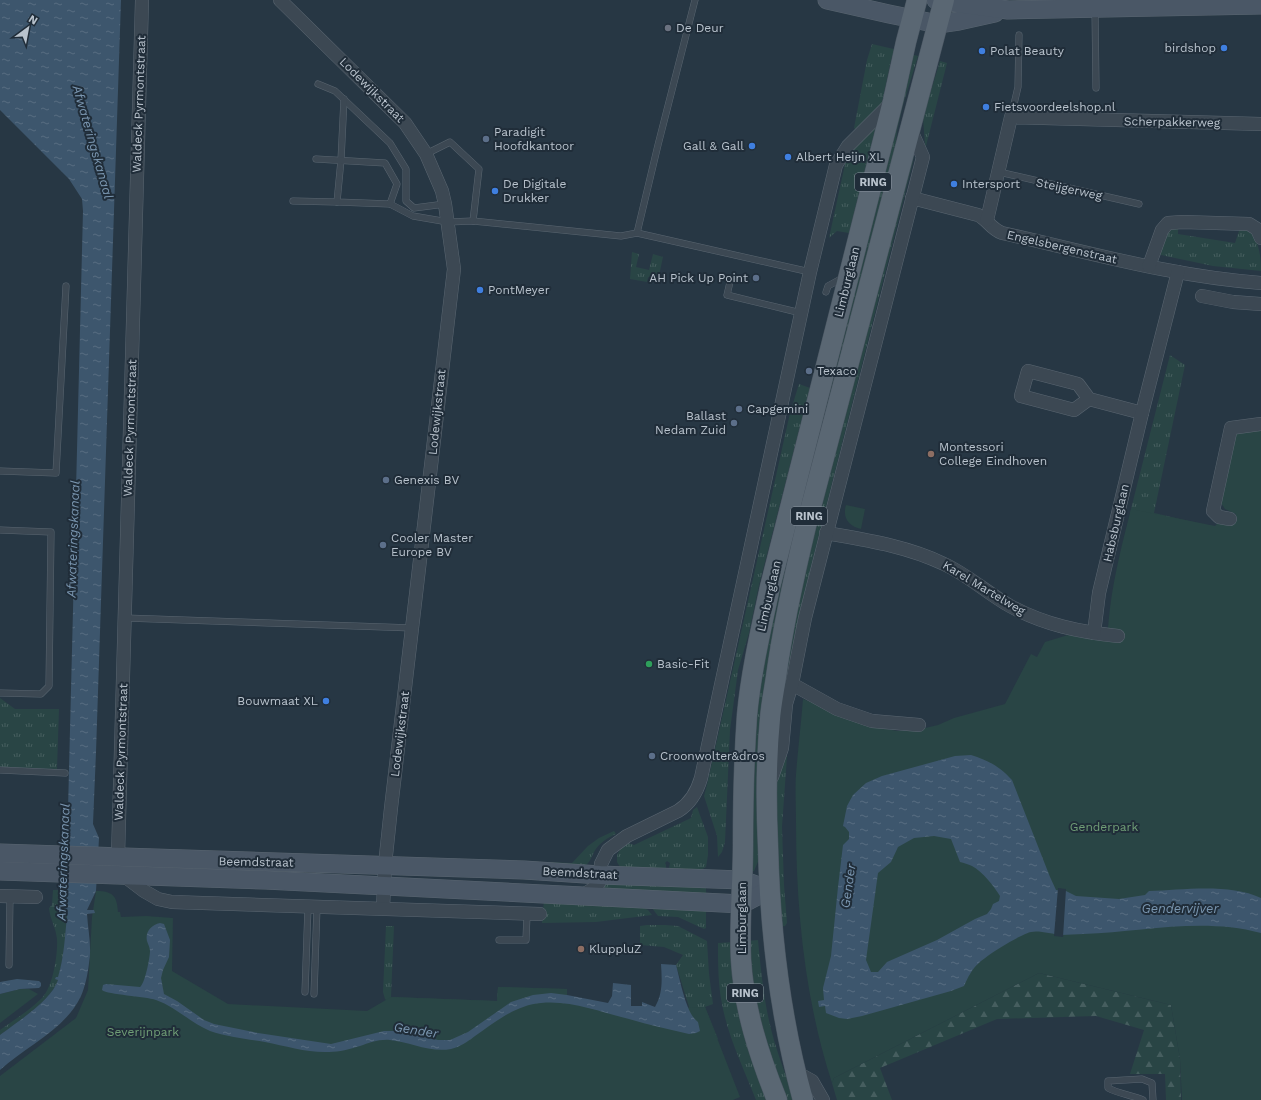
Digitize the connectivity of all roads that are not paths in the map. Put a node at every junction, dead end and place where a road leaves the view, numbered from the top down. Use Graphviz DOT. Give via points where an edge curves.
graph roads {
  1 [pos="142,0"];
  2 [pos="280,0"];
  3 [pos="695,0"];
  4 [pos="827,0"];
  5 [pos="917,0"];
  6 [pos="941,0"];
  7 [pos="1244,2"];
  8 [pos="1261,5"];
  9 [pos="1095,7"];
  10 [pos="1008,10"];
  11 [pos="912,19"];
  12 [pos="938,24"];
  13 [pos="1019,35"];
  14 [pos="318,84"];
  15 [pos="1096,88"];
  16 [pos="344,99"];
  17 [pos="893,101"];
  18 [pos="1011,117"];
  19 [pos="1261,124"];
  20 [pos="910,128"];
  21 [pos="426,154"];
  22 [pos="316,159"];
  23 [pos="341,160"];
  24 [pos="998,172"];
  25 [pos="912,198"];
  26 [pos="293,201"];
  27 [pos="337,202"];
  28 [pos="390,204"];
  29 [pos="445,204"];
  30 [pos="1139,204"];
  31 [pos="987,220"];
  32 [pos="473,221"];
  33 [pos="448,222"];
  34 [pos="637,233"];
  35 [pos="1261,238"];
  36 [pos="736,256"];
  37 [pos="735,263"];
  38 [pos="1149,266"];
  39 [pos="810,272"];
  40 [pos="843,272"];
  41 [pos="1178,272"];
  42 [pos="730,282"];
  43 [pos="1261,283"];
  44 [pos="66,286"];
  45 [pos="837,287"];
  46 [pos="826,292"];
  47 [pos="1202,296"];
  48 [pos="1261,304"];
  49 [pos="801,313"];
  50 [pos="1089,399"];
  51 [pos="1142,413"];
  52 [pos="1261,424"];
  53 [pos="0,471"];
  54 [pos="1230,519"];
  55 [pos="0,530"];
  56 [pos="826,533"];
  57 [pos="125,618"];
  58 [pos="413,628"];
  59 [pos="1094,633"];
  60 [pos="1118,636"];
  61 [pos="792,684"];
  62 [pos="0,693"];
  63 [pos="919,725"];
  64 [pos="0,770"];
  65 [pos="65,773"];
  66 [pos="766,796"];
  67 [pos="0,853"];
  68 [pos="110,856"];
  69 [pos="385,865"];
  70 [pos="0,871"];
  71 [pos="124,875"];
  72 [pos="600,875"];
  73 [pos="742,880"];
  74 [pos="384,886"];
  75 [pos="769,890"];
  76 [pos="5,896"];
  77 [pos="582,896"];
  78 [pos="36,897"];
  79 [pos="742,904"];
  80 [pos="313,907"];
  81 [pos="382,908"];
  82 [pos="533,914"];
  83 [pos="499,940"];
  84 [pos="9,965"];
  85 [pos="305,992"];
  86 [pos="314,994"];
  87 [pos="794,1071"];
  88 [pos="777,1100"];
  89 [pos="803,1100"];
  90 [pos="823,1100"];
  91 [pos="1143,1100"];
  92 [pos="1153,1100"];
  1 -- 57 [label="street, Waldeck Pyrmontstraat"];
  2 -- 21 [label="street, Lodewijkstraat" via="405,123"];
  3 -- 34 [label="lane"];
  4 -- 11 [label="main road"];
  5 -- 11 [label="main road, Limburglaan / RING"];
  6 -- 10 [label="main road"];
  6 -- 12 [label="main road, Limburglaan / RING"];
  7 -- 8 [label="main road"];
  7 -- 9 [label="main road"];
  9 -- 10 [label="main road"];
  9 -- 15 [label="lane"];
  10 -- 12 [label="main road"];
  11 -- 12 [label="main road"];
  11 -- 17 [label="main road, Limburglaan / RING"];
  12 -- 20 [label="main road, Limburglaan / RING"];
  13 -- 18 [label="lane" via="1018,86"];
  14 -- 16 [label="lane" via="335,91"];
  16 -- 23 [label="lane"];
  16 -- 29 [label="lane" via="390,143 406,169 406,201 414,208"];
  17 -- 39 [label="street" via="848,146 836,165"];
  17 -- 40 [label="main road, Limburglaan / RING"];
  18 -- 19 [label="street, Scherpakkerweg" via="1096,117"];
  18 -- 24 [label="street"];
  20 -- 25 [label="street, Limburglaan" via="923,157"];
  20 -- 66 [label="main road, Limburglaan / RING" via="790,592 770,719"];
  21 -- 29 [label="street, Lodewijkstraat"];
  21 -- 32 [label="lane" via="450,142 479,169"];
  22 -- 23 [label="lane"];
  23 -- 27 [label="lane"];
  23 -- 28 [label="lane" via="385,163 397,184"];
  24 -- 30 [label="lane, Steijgerweg"];
  24 -- 31 [label="street"];
  25 -- 31 [label="street, Engelsbergenstraat" via="978,215"];
  25 -- 56 [label="street, Limburglaan"];
  26 -- 27 [label="lane"];
  27 -- 28 [label="lane"];
  28 -- 33 [label="lane" via="412,216"];
  29 -- 33 [label="street, Lodewijkstraat"];
  31 -- 38 [label="street, Engelsbergenstraat" via="994,230 1002,233"];
  32 -- 33 [label="lane"];
  32 -- 34 [label="lane" via="621,236"];
  33 -- 58 [label="street, Lodewijkstraat" via="454,269"];
  34 -- 36 [label="lane"];
  35 -- 38 [label="street" via="1257,229 1248,224 1168,223 1162,230"];
  36 -- 37 [label="lane"];
  36 -- 39 [label="lane"];
  38 -- 41 [label="street, Engelsbergenstraat"];
  39 -- 49 [label="street"];
  40 -- 45 [label="lane"];
  40 -- 46 [label="lane" via="828,286"];
  40 -- 73 [label="main road, Limburglaan / RING" via="757,648 747,714 742,813"];
  41 -- 43 [label="street, Engelsbergenstraat"];
  41 -- 51 [label="street, Habsburglaan"];
  42 -- 49 [label="lane" via="727,295"];
  44 -- 53 [label="lane" via="56,473"];
  47 -- 48 [label="street"];
  49 -- 72 [label="street" via="697,791 686,806 627,836 608,850 601,864"];
  50 -- 50 [label="street" via="1078,384 1028,371 1021,396 1074,410"];
  50 -- 51 [label="street"];
  51 -- 59 [label="street, Habsburglaan" via="1099,593"];
  52 -- 54 [label="street" via="1231,428 1213,511 1219,517"];
  55 -- 62 [label="lane" via="51,532 49,686 41,694"];
  56 -- 59 [label="street, Karel Martelweg" via="888,544 925,556 962,573 1010,606 1073,630"];
  56 -- 61 [label="street, Limburglaan"];
  57 -- 58 [label="lane"];
  57 -- 68 [label="street, Waldeck Pyrmontstraat"];
  58 -- 69 [label="street, Lodewijkstraat"];
  59 -- 60 [label="street, Karel Martelweg"];
  61 -- 63 [label="street" via="837,709 872,721"];
  61 -- 66 [label="street, Limburglaan" via="786,704 782,748"];
  64 -- 65 [label="lane"];
  66 -- 75 [label="main road, Limburglaan / RING"];
  67 -- 68 [label="main road, Beemdstraat"];
  68 -- 69 [label="main road, Beemdstraat"];
  69 -- 72 [label="main road, Beemdstraat"];
  69 -- 74 [label="street, Lodewijkstraat"];
  70 -- 71 [label="main road, Beemdstraat"];
  71 -- 74 [label="main road, Beemdstraat"];
  71 -- 80 [label="street" via="158,899 172,902"];
  72 -- 73 [label="main road, Beemdstraat"];
  72 -- 77 [label="street" via="597,886"];
  73 -- 75 [label="main road, Beemdstraat"];
  73 -- 79 [label="main road, Limburglaan / RING"];
  74 -- 77 [label="main road, Beemdstraat"];
  74 -- 81 [label="street"];
  75 -- 79 [label="main road"];
  75 -- 87 [label="main road, Limburglaan / RING" via="780,999"];
  76 -- 78 [label="street"];
  76 -- 84 [label="lane"];
  77 -- 79 [label="main road, Beemdstraat"];
  79 -- 88 [label="main road, Limburglaan / RING" via="745,994 758,1050"];
  80 -- 81 [label="street"];
  80 -- 85 [label="lane"];
  80 -- 86 [label="lane"];
  81 -- 82 [label="street"];
  82 -- 83 [label="lane" via="526,940"];
  87 -- 89 [label="main road, Limburglaan / RING"];
  87 -- 90 [label="street" via="812,1081"];
  91 -- 92 [label="lane" via="1115,1092 1108,1088 1108,1081 1142,1079 1152,1083"];
}
